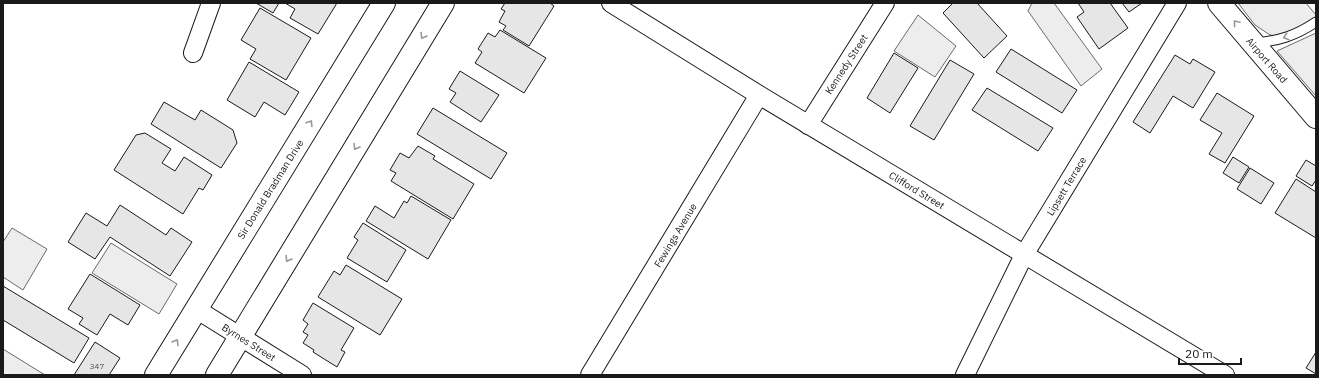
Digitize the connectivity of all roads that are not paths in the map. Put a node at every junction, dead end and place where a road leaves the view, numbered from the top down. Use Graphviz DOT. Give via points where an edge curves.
graph roads {
  1 [pos="211,3"];
  2 [pos="384,3"];
  3 [pos="443,3"];
  4 [pos="611,3"];
  5 [pos="885,3"];
  6 [pos="1177,3"];
  7 [pos="1219,3"];
  8 [pos="1316,22"];
  9 [pos="1252,43"];
  10 [pos="193,53"];
  11 [pos="759,95"];
  12 [pos="1316,117"];
  13 [pos="808,125"];
  14 [pos="1024,255"];
  15 [pos="196,309"];
  16 [pos="240,337"];
  17 [pos="156,375"];
  18 [pos="217,375"];
  19 [pos="302,375"];
  20 [pos="590,375"];
  21 [pos="965,375"];
  22 [pos="1225,375"];
  1 -- 10 [label="street"];
  15 -- 2 [label="main road, Sir Donald Bradman Drive, one-way"];
  3 -- 16 [label="main road, one-way"];
  4 -- 11 [label="street, Clifford Street"];
  5 -- 13 [label="street, Kennedy Street"];
  6 -- 14 [label="street, Lipsett Terrace"];
  9 -- 7 [label="main road, Airport Road, one-way"];
  8 -- 9 [label="lane, one-way" via="1290,36"];
  9 -- 12 [label="main road, Airport Road"];
  11 -- 13 [label="street, Clifford Street"];
  11 -- 20 [label="street, Fewings Avenue"];
  13 -- 14 [label="street, Clifford Street"];
  14 -- 21 [label="street, Lipsett Terrace"];
  14 -- 22 [label="street, Clifford Street"];
  15 -- 16 [label="street, Byrnes Street"];
  17 -- 15 [label="main road, Sir Donald Bradman Drive, one-way"];
  16 -- 18 [label="main road"];
  16 -- 19 [label="street, Byrnes Street"];
}
